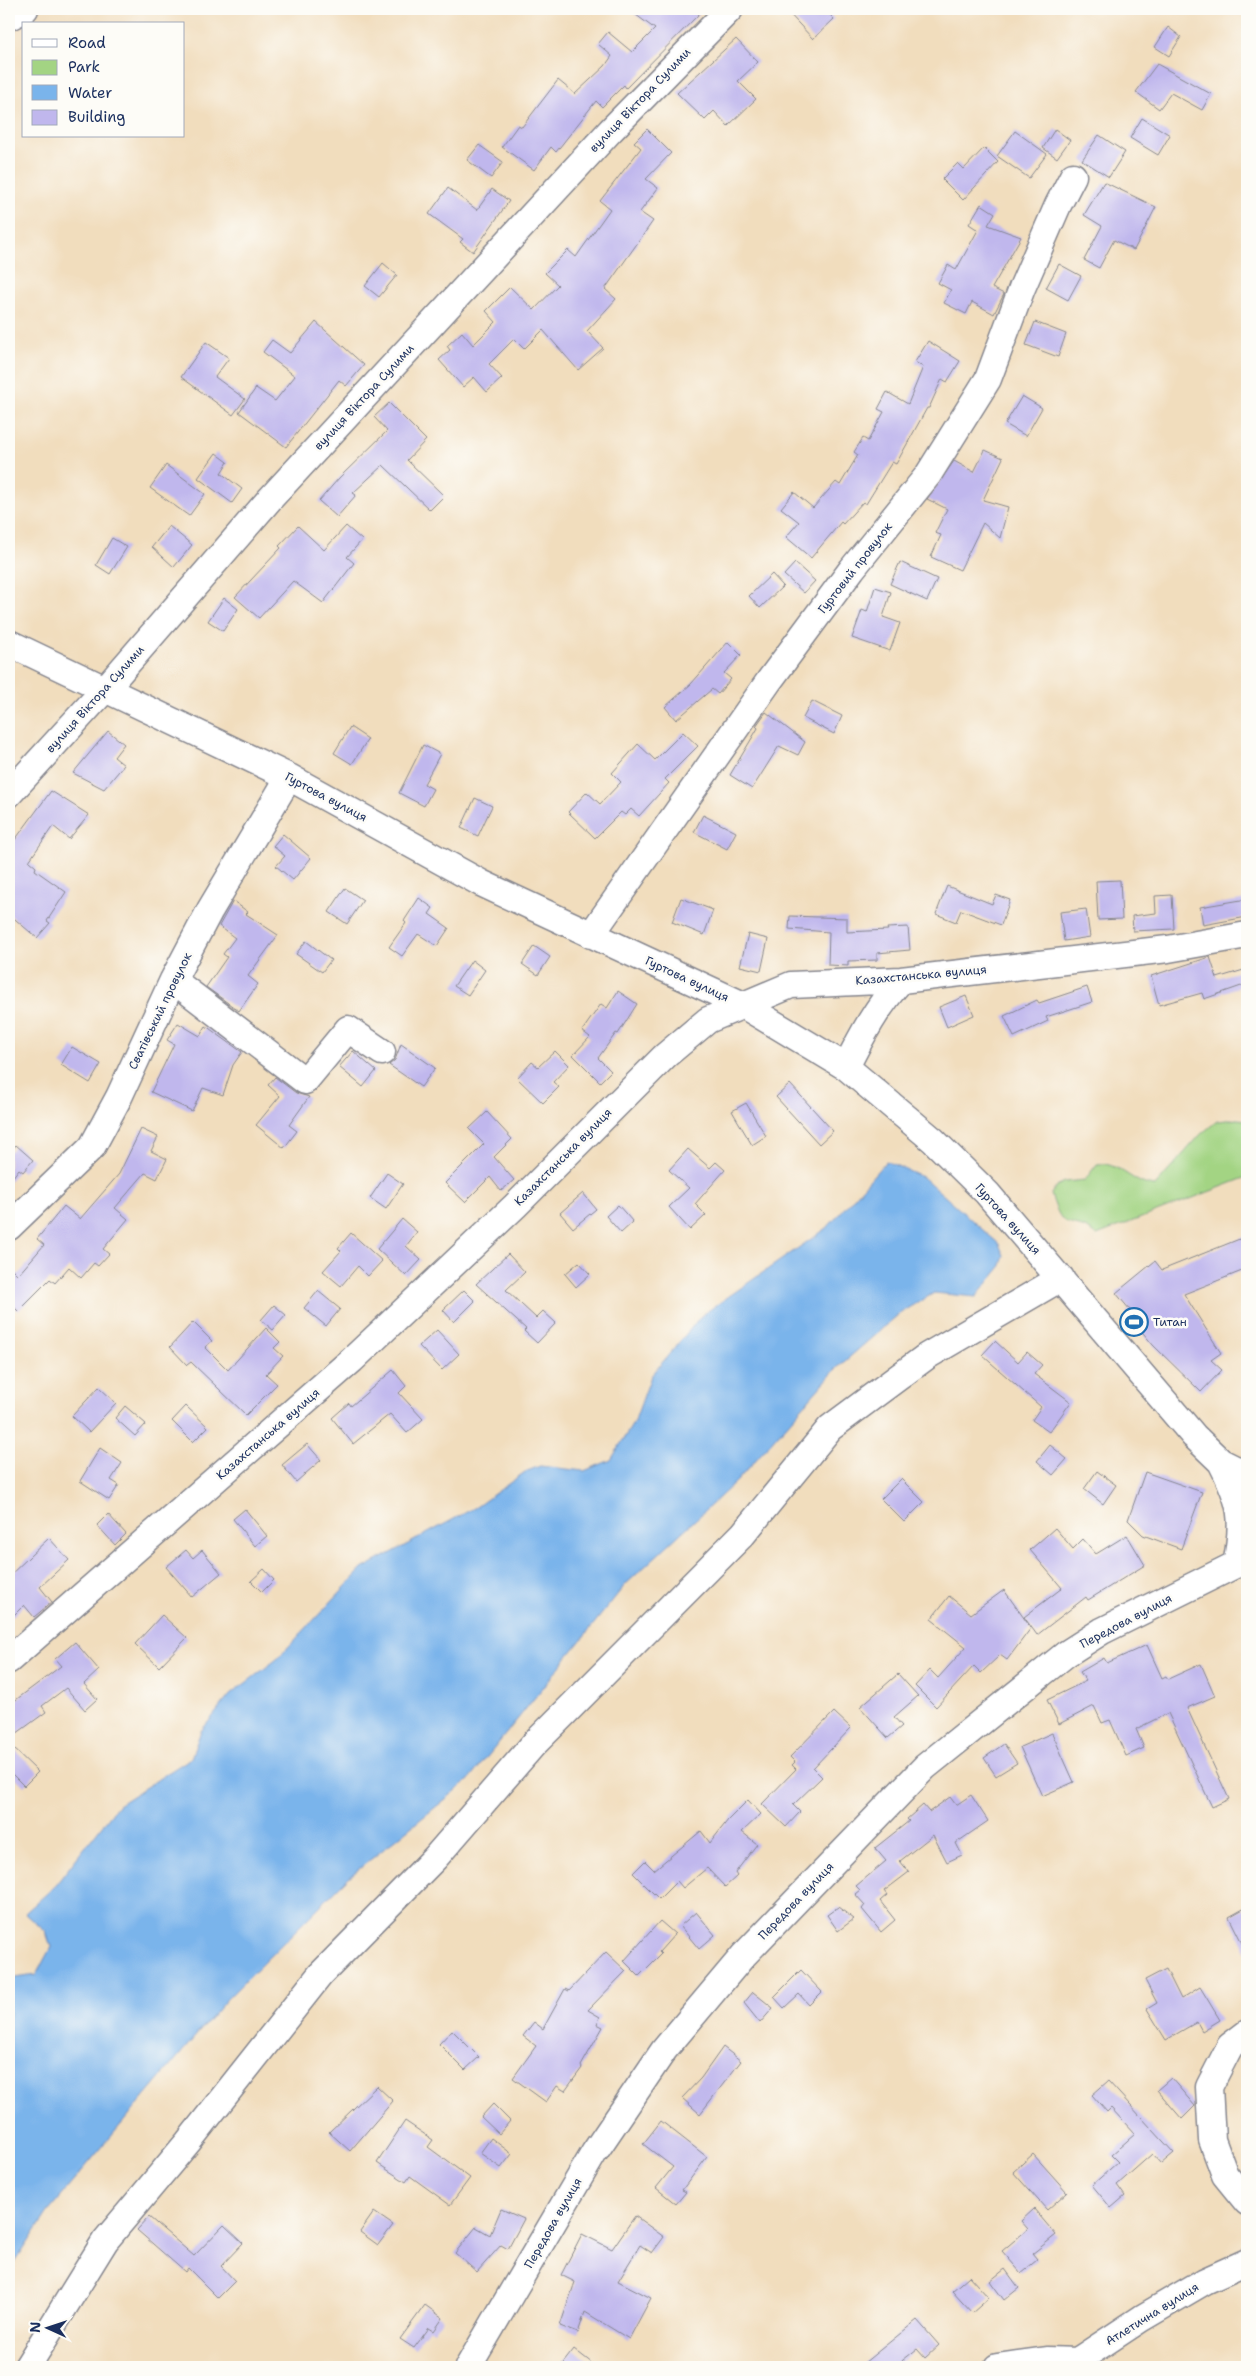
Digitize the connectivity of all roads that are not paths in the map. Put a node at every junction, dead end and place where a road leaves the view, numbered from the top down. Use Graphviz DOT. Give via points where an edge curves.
graph roads {
  1 [pos="25,9"];
  2 [pos="730,9"];
  3 [pos="9,17"];
  4 [pos="1073,176"];
  5 [pos="9,643"];
  6 [pos="106,688"];
  7 [pos="289,777"];
  8 [pos="9,794"];
  9 [pos="591,935"];
  10 [pos="1247,935"];
  11 [pos="173,980"];
  12 [pos="901,980"];
  13 [pos="743,1005"];
  14 [pos="382,1052"];
  15 [pos="846,1067"];
  16 [pos="9,1227"];
  17 [pos="1061,1278"];
  18 [pos="1221,1462"];
  19 [pos="1247,1475"];
  20 [pos="1242,1562"];
  21 [pos="9,1660"];
  22 [pos="1247,2033"];
  23 [pos="1247,2202"];
  24 [pos="1247,2262"];
  25 [pos="27,2367"];
  26 [pos="468,2367"];
  27 [pos="997,2367"];
  1 -- 3 [label="street"];
  2 -- 6 [label="street, вулиця Віктора Сулими" via="611,130 282,485"];
  4 -- 9 [label="street, Гуртовий провулок" via="1026,280 988,379 928,475 852,569 769,681"];
  5 -- 6 [label="street, Гуртова вулиця"];
  6 -- 7 [label="street, Гуртова вулиця"];
  6 -- 8 [label="street, вулиця Віктора Сулими"];
  7 -- 9 [label="street, Гуртова вулиця" via="481,882"];
  7 -- 11 [label="street, Сватівський провулок" via="210,910"];
  9 -- 13 [label="street, Гуртова вулиця"];
  10 -- 12 [label="street, Казахстанська вулиця" via="1168,949"];
  11 -- 14 [label="street" via="305,1081 348,1029"];
  11 -- 16 [label="street, Сватівський провулок" via="120,1097 92,1147"];
  12 -- 13 [label="street, Казахстанська вулиця" via="791,985"];
  12 -- 15 [label="street" via="867,1024"];
  13 -- 15 [label="street, Гуртова вулиця"];
  13 -- 21 [label="street, Казахстанська вулиця" via="708,1020 665,1056 515,1206 352,1360"];
  15 -- 17 [label="street, Гуртова вулиця" via="940,1146 987,1193"];
  17 -- 18 [label="street, Гуртова вулиця" via="1194,1436"];
  17 -- 25 [label="street" via="926,1356 830,1428 743,1534 533,1745 436,1858 320,1975 188,2142 105,2240"];
  18 -- 19 [label="street, Гуртова вулиця"];
  18 -- 20 [label="street" via="1237,1494"];
  20 -- 26 [label="street, Передова вулиця" via="1102,1631 1066,1654 925,1767 743,1956 664,2050 594,2153"];
  22 -- 23 [label="street" via="1230,2046 1209,2087 1212,2140 1224,2175"];
  24 -- 27 [label="street, Атлетична вулиця" via="1205,2281 1077,2361 1047,2360"];
}
